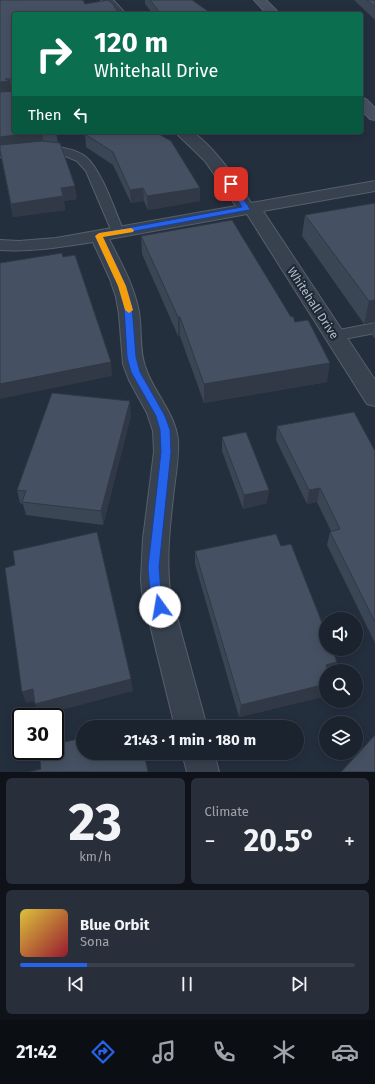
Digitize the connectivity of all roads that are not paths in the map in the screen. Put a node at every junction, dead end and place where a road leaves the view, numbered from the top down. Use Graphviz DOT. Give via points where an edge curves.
graph roads {
  1 [pos="107,0"];
  2 [pos="260,0"];
  3 [pos="118,12"];
  4 [pos="272,12"];
  5 [pos="363,104"];
  6 [pos="375,116"];
  7 [pos="186,134"];
  8 [pos="0,154"];
  9 [pos="375,186"];
  10 [pos="249,208"];
  11 [pos="108,234"];
  12 [pos="0,245"];
  13 [pos="375,328"];
  14 [pos="334,336"];
  15 [pos="375,398"];
  16 [pos="189,720"];
  17 [pos="200,760"];
  18 [pos="203,772"];
  1 -- 3 [label="street"];
  2 -- 4 [label="main road"];
  5 -- 6 [label="main road"];
  7 -- 10 [label="street, Whitehall Drive" via="211,157"];
  8 -- 11 [label="lane" via="44,149 66,152 81,159 91,170"];
  9 -- 10 [label="street"];
  10 -- 11 [label="street"];
  10 -- 14 [label="street, Whitehall Drive"];
  11 -- 12 [label="street" via="43,245"];
  11 -- 16 [label="street" via="128,306 132,357 136,372 165,430 166,452 154,574 156,592"];
  13 -- 14 [label="lane"];
  14 -- 15 [label="street, Whitehall Drive"];
  17 -- 18 [label="street"];
}
